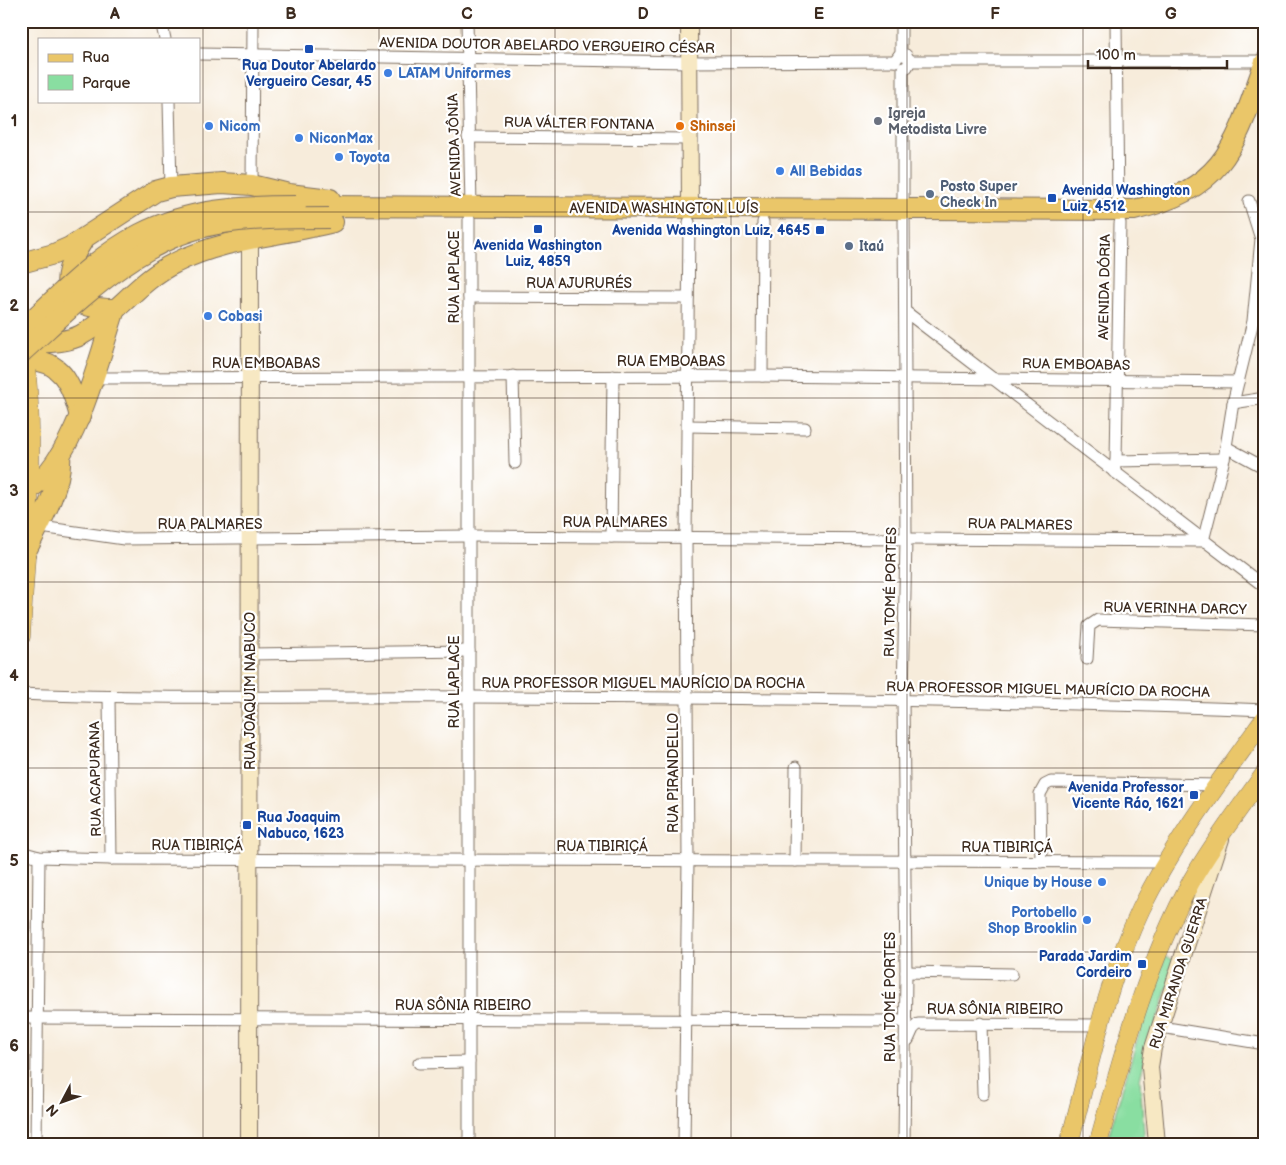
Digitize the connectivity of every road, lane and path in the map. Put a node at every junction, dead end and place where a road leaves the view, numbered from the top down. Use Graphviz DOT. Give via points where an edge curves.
graph roads {
  1 [pos="161,21"];
  2 [pos="253,21"];
  3 [pos="467,21"];
  4 [pos="689,21"];
  5 [pos="901,21"];
  6 [pos="1116,21"];
  7 [pos="164,38"];
  8 [pos="200,54"];
  9 [pos="252,55"];
  10 [pos="466,58"];
  11 [pos="1117,60"];
  12 [pos="902,61"];
  13 [pos="689,62"];
  14 [pos="1265,62"];
  15 [pos="169,102"];
  16 [pos="1264,103"];
  17 [pos="468,136"];
  18 [pos="690,139"];
  19 [pos="252,185"];
  20 [pos="171,187"];
  21 [pos="1249,201"];
  22 [pos="348,212"];
  23 [pos="470,213"];
  24 [pos="689,215"];
  25 [pos="904,215"];
  26 [pos="1119,217"];
  27 [pos="763,222"];
  28 [pos="250,238"];
  29 [pos="1263,238"];
  30 [pos="84,239"];
  31 [pos="21,263"];
  32 [pos="469,297"];
  33 [pos="688,298"];
  34 [pos="115,308"];
  35 [pos="906,312"];
  36 [pos="1259,320"];
  37 [pos="22,347"];
  38 [pos="513,376"];
  39 [pos="613,376"];
  40 [pos="762,376"];
  41 [pos="469,377"];
  42 [pos="688,377"];
  43 [pos="104,378"];
  44 [pos="905,378"];
  45 [pos="992,378"];
  46 [pos="250,379"];
  47 [pos="1118,380"];
  48 [pos="1238,382"];
  49 [pos="1265,398"];
  50 [pos="1233,403"];
  51 [pos="80,417"];
  52 [pos="688,426"];
  53 [pos="805,428"];
  54 [pos="1226,447"];
  55 [pos="60,454"];
  56 [pos="1224,459"];
  57 [pos="515,463"];
  58 [pos="1115,466"];
  59 [pos="1265,468"];
  60 [pos="25,491"];
  61 [pos="32,526"];
  62 [pos="469,536"];
  63 [pos="611,536"];
  64 [pos="686,537"];
  65 [pos="906,538"];
  66 [pos="250,540"];
  67 [pos="1204,540"];
  68 [pos="25,553"];
  69 [pos="1265,587"];
  70 [pos="1265,625"];
  71 [pos="21,637"];
  72 [pos="469,651"];
  73 [pos="250,654"];
  74 [pos="1087,659"];
  75 [pos="21,694"];
  76 [pos="469,697"];
  77 [pos="109,698"];
  78 [pos="250,699"];
  79 [pos="903,699"];
  80 [pos="688,700"];
  81 [pos="1265,710"];
  82 [pos="1265,718"];
  83 [pos="796,767"];
  84 [pos="1265,773"];
  85 [pos="1217,785"];
  86 [pos="1222,834"];
  87 [pos="21,852"];
  88 [pos="40,857"];
  89 [pos="112,859"];
  90 [pos="250,860"];
  91 [pos="469,860"];
  92 [pos="21,861"];
  93 [pos="688,861"];
  94 [pos="795,861"];
  95 [pos="904,862"];
  96 [pos="1041,862"];
  97 [pos="1165,862"];
  98 [pos="906,972"];
  99 [pos="1012,974"];
  100 [pos="21,1018"];
  101 [pos="37,1018"];
  102 [pos="249,1019"];
  103 [pos="469,1020"];
  104 [pos="685,1020"];
  105 [pos="906,1021"];
  106 [pos="981,1023"];
  107 [pos="1101,1025"];
  108 [pos="1161,1027"];
  109 [pos="1265,1044"];
  110 [pos="905,1049"];
  111 [pos="419,1062"];
  112 [pos="469,1062"];
  113 [pos="983,1094"];
  114 [pos="36,1144"];
  115 [pos="249,1144"];
  116 [pos="469,1144"];
  117 [pos="684,1144"];
  118 [pos="904,1144"];
  119 [pos="1068,1144"];
  120 [pos="1098,1144"];
  121 [pos="1157,1144"];
  1 -- 7 [label="street"];
  2 -- 9 [label="street"];
  3 -- 10 [label="street, AVENIDA JÔNIA"];
  4 -- 13 [label="street"];
  5 -- 12 [label="street, RUA TOMÉ PORTES"];
  6 -- 11 [label="street, AVENIDA DÓRIA"];
  8 -- 9 [label="street, AVENIDA DOUTOR ABELARDO VERGUEIRO CÉSAR"];
  9 -- 10 [label="street, AVENIDA DOUTOR ABELARDO VERGUEIRO CÉSAR"];
  9 -- 19 [label="street"];
  10 -- 13 [label="street, AVENIDA DOUTOR ABELARDO VERGUEIRO CÉSAR"];
  10 -- 17 [label="street, AVENIDA JÔNIA"];
  11 -- 12 [label="street, AVENIDA DOUTOR ABELARDO VERGUEIRO CÉSAR"];
  11 -- 14 [label="street, AVENIDA DOUTOR ABELARDO VERGUEIRO CÉSAR"];
  11 -- 26 [label="street, AVENIDA DÓRIA"];
  12 -- 13 [label="street, AVENIDA DOUTOR ABELARDO VERGUEIRO CÉSAR"];
  12 -- 25 [label="street, RUA TOMÉ PORTES"];
  13 -- 18 [label="street"];
  14 -- 26 [label="highway, AVENIDA WASHINGTON LUÍS" via="1234,142 1210,175 1177,197"];
  15 -- 20 [label="street"];
  16 -- 26 [label="highway, AVENIDA WASHINGTON LUÍS" via="1237,158 1211,191 1176,211 1150,219"];
  17 -- 18 [label="street, RUA VÁLTER FONTANA"];
  17 -- 23 [label="street, AVENIDA JÔNIA"];
  18 -- 24 [label="street"];
  19 -- 20 [label="highway" via="222,182"];
  19 -- 22 [label="highway" via="289,194 327,198"];
  20 -- 30 [label="highway" via="156,191"];
  21 -- 29 [label="street"];
  22 -- 23 [label="highway, AVENIDA WASHINGTON LUÍS"];
  22 -- 28 [label="highway" via="300,230"];
  22 -- 37 [label="highway, AVENIDA WASHINGTON LUÍS, bridge" via="321,212 219,224 164,241 130,259"];
  23 -- 24 [label="highway, AVENIDA WASHINGTON LUÍS"];
  23 -- 32 [label="street, RUA LAPLACE"];
  24 -- 25 [label="highway, AVENIDA WASHINGTON LUÍS"];
  24 -- 27 [label="highway, AVENIDA WASHINGTON LUÍS"];
  24 -- 33 [label="street, RUA PIRANDELLO"];
  25 -- 26 [label="highway, AVENIDA WASHINGTON LUÍS"];
  25 -- 27 [label="highway, AVENIDA WASHINGTON LUÍS"];
  25 -- 35 [label="street, RUA TOMÉ PORTES"];
  26 -- 47 [label="street, AVENIDA DÓRIA"];
  27 -- 40 [label="street"];
  28 -- 34 [label="highway" via="200,252 172,264"];
  28 -- 46 [label="street, RUA JOAQUIM NABUCO"];
  29 -- 36 [label="street"];
  30 -- 31 [label="highway" via="62,251"];
  30 -- 34 [label="highway" via="69,266 67,276 71,294 83,306"];
  32 -- 33 [label="street, RUA AJURURÉS"];
  32 -- 41 [label="street, RUA LAPLACE"];
  33 -- 42 [label="street, RUA PIRANDELLO"];
  34 -- 37 [label="highway" via="88,331 73,338"];
  34 -- 51 [label="highway"];
  35 -- 44 [label="street, RUA TOMÉ PORTES"];
  35 -- 45 [label="street"];
  36 -- 48 [label="street"];
  37 -- 51 [label="highway" via="65,377"];
  37 -- 60 [label="main road" via="30,435"];
  38 -- 39 [label="street, RUA EMBOABAS"];
  38 -- 41 [label="street, RUA EMBOABAS"];
  38 -- 57 [label="street"];
  39 -- 42 [label="street, RUA EMBOABAS"];
  39 -- 63 [label="street"];
  40 -- 42 [label="street, RUA EMBOABAS"];
  40 -- 44 [label="street, RUA EMBOABAS"];
  41 -- 46 [label="street, RUA EMBOABAS"];
  41 -- 62 [label="street, RUA LAPLACE"];
  42 -- 52 [label="street, RUA PIRANDELLO"];
  43 -- 46 [label="street, RUA EMBOABAS"];
  44 -- 45 [label="street, RUA EMBOABAS"];
  44 -- 65 [label="street, RUA TOMÉ PORTES"];
  45 -- 47 [label="street, RUA EMBOABAS"];
  45 -- 58 [label="street"];
  46 -- 66 [label="street, RUA JOAQUIM NABUCO"];
  47 -- 48 [label="street, RUA EMBOABAS"];
  47 -- 58 [label="street, AVENIDA DÓRIA"];
  48 -- 50 [label="street"];
  49 -- 50 [label="street"];
  50 -- 54 [label="street"];
  51 -- 55 [label="highway"];
  52 -- 53 [label="street"];
  52 -- 64 [label="street, RUA PIRANDELLO"];
  54 -- 56 [label="street"];
  54 -- 59 [label="street"];
  55 -- 60 [label="highway" via="38,482"];
  55 -- 61 [label="highway" via="61,466 56,485"];
  56 -- 58 [label="street"];
  56 -- 67 [label="street"];
  58 -- 67 [label="street"];
  60 -- 61 [label="main road"];
  61 -- 66 [label="street, RUA PALMARES" via="124,539"];
  61 -- 68 [label="highway"];
  62 -- 63 [label="street, RUA PALMARES"];
  62 -- 66 [label="street, RUA PALMARES"];
  62 -- 72 [label="street, RUA LAPLACE"];
  63 -- 64 [label="street, RUA PALMARES"];
  64 -- 65 [label="street, RUA PALMARES"];
  64 -- 80 [label="street, RUA PIRANDELLO"];
  65 -- 67 [label="street, RUA PALMARES"];
  65 -- 79 [label="street, RUA TOMÉ PORTES"];
  66 -- 73 [label="street, RUA JOAQUIM NABUCO"];
  67 -- 69 [label="street"];
  68 -- 71 [label="main road"];
  70 -- 74 [label="street, RUA VERINHA DARCY" via="1098,620 1089,626"];
  72 -- 73 [label="street"];
  72 -- 76 [label="street, RUA LAPLACE"];
  73 -- 78 [label="street, RUA JOAQUIM NABUCO"];
  75 -- 77 [label="street, RUA PROFESSOR MIGUEL MAURÍCIO DA ROCHA"];
  76 -- 78 [label="street, RUA PROFESSOR MIGUEL MAURÍCIO DA ROCHA"];
  76 -- 80 [label="street, RUA PROFESSOR MIGUEL MAURÍCIO DA ROCHA"];
  76 -- 91 [label="street, RUA LAPLACE"];
  77 -- 78 [label="street, RUA PROFESSOR MIGUEL MAURÍCIO DA ROCHA"];
  77 -- 89 [label="street, RUA ACAPURANA"];
  78 -- 90 [label="street, RUA JOAQUIM NABUCO"];
  79 -- 80 [label="street, RUA PROFESSOR MIGUEL MAURÍCIO DA ROCHA"];
  79 -- 81 [label="street, RUA PROFESSOR MIGUEL MAURÍCIO DA ROCHA"];
  79 -- 95 [label="street, RUA TOMÉ PORTES"];
  80 -- 93 [label="street, RUA PIRANDELLO"];
  82 -- 85 [label="main road"];
  83 -- 94 [label="street"];
  84 -- 86 [label="main road"];
  85 -- 96 [label="street" via="1045,784 1040,794"];
  85 -- 97 [label="main road"];
  86 -- 108 [label="street, RUA MIRANDA GUERRA"];
  86 -- 120 [label="main road" via="1192,881 1152,968 1129,1034"];
  87 -- 88 [label="street, RUA TIBIRIÇÁ"];
  88 -- 89 [label="street, RUA TIBIRIÇÁ"];
  88 -- 92 [label="street, RUA TIBIRIÇÁ"];
  88 -- 101 [label="street"];
  89 -- 90 [label="street, RUA TIBIRIÇÁ"];
  90 -- 91 [label="street, RUA TIBIRIÇÁ"];
  90 -- 102 [label="street, RUA JOAQUIM NABUCO"];
  91 -- 93 [label="street, RUA TIBIRIÇÁ"];
  91 -- 103 [label="street, RUA LAPLACE"];
  93 -- 94 [label="street, RUA TIBIRIÇÁ"];
  93 -- 104 [label="street, RUA PIRANDELLO"];
  94 -- 95 [label="street, RUA TIBIRIÇÁ"];
  95 -- 96 [label="street, RUA TIBIRIÇÁ"];
  95 -- 98 [label="street, RUA TOMÉ PORTES"];
  96 -- 97 [label="street, RUA TIBIRIÇÁ"];
  97 -- 107 [label="main road" via="1122,957"];
  98 -- 99 [label="street"];
  98 -- 105 [label="street, RUA TOMÉ PORTES"];
  100 -- 101 [label="street, RUA SÔNIA RIBEIRO"];
  101 -- 102 [label="street, RUA SÔNIA RIBEIRO"];
  101 -- 114 [label="street"];
  102 -- 103 [label="street, RUA SÔNIA RIBEIRO"];
  102 -- 115 [label="street, RUA JOAQUIM NABUCO"];
  103 -- 104 [label="street, RUA SÔNIA RIBEIRO"];
  103 -- 112 [label="street, RUA LAPLACE"];
  104 -- 105 [label="street, RUA SÔNIA RIBEIRO"];
  104 -- 117 [label="street, RUA PIRANDELLO"];
  105 -- 110 [label="street, RUA TOMÉ PORTES"];
  106 -- 107 [label="street, RUA SÔNIA RIBEIRO"];
  106 -- 110 [label="street, RUA SÔNIA RIBEIRO" via="916,1024"];
  106 -- 113 [label="street"];
  107 -- 119 [label="main road"];
  108 -- 109 [label="street"];
  108 -- 121 [label="street, RUA MIRANDA GUERRA" via="1150,1067"];
  110 -- 118 [label="street, RUA TOMÉ PORTES"];
  111 -- 112 [label="street"];
  112 -- 116 [label="street, RUA LAPLACE"];
}
